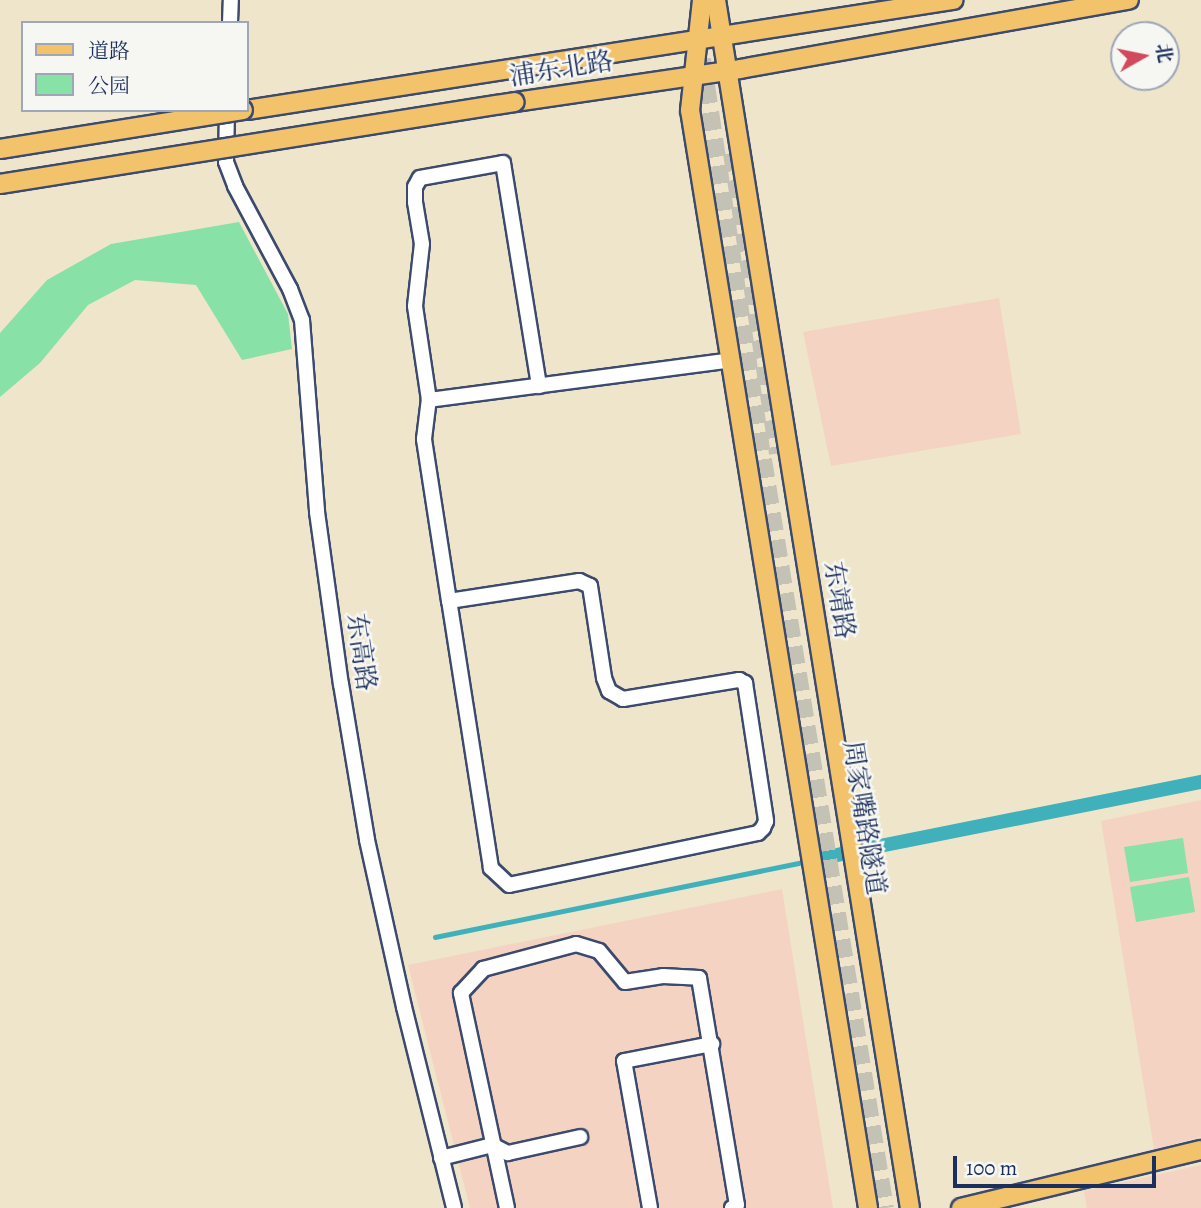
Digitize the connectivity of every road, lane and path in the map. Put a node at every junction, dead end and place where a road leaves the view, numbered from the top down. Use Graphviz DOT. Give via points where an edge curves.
graph roads {
  1 [pos="231,0"];
  2 [pos="702,0"];
  3 [pos="716,0"];
  4 [pos="953,0"];
  5 [pos="1129,0"];
  6 [pos="230,21"];
  7 [pos="722,37"];
  8 [pos="699,40"];
  9 [pos="729,71"];
  10 [pos="692,76"];
  11 [pos="248,110"];
  12 [pos="227,112"];
  13 [pos="232,112"];
  14 [pos="0,149"];
  15 [pos="0,184"];
  16 [pos="731,360"];
  17 [pos="539,386"];
  18 [pos="429,400"];
  19 [pos="778,454"];
  20 [pos="449,601"];
  21 [pos="712,1044"];
  22 [pos="580,1137"];
  23 [pos="492,1145"];
  24 [pos="1201,1150"];
  25 [pos="441,1158"];
  26 [pos="906,1189"];
  27 [pos="454,1208"];
  28 [pos="507,1208"];
  29 [pos="650,1208"];
  30 [pos="732,1208"];
  31 [pos="868,1208"];
  32 [pos="910,1208"];
  33 [pos="961,1208"];
  1 -- 6 [label="street"];
  2 -- 8 [label="main road"];
  3 -- 7 [label="main road, 东靖路"];
  4 -- 7 [label="main road, 浦东北路"];
  5 -- 9 [label="main road, 浦东北路"];
  7 -- 8 [label="main road, 浦东北路"];
  7 -- 9 [label="main road, 东靖路"];
  8 -- 10 [label="main road"];
  8 -- 11 [label="main road, 浦东北路"];
  9 -- 10 [label="main road, 浦东北路"];
  9 -- 26 [label="main road, 东靖路"];
  10 -- 15 [label="main road, 浦东北路, bridge"];
  10 -- 16 [label="main road" via="690,110"];
  12 -- 25 [label="street, 东高路" via="226,162 302,320 317,512 341,684 390,947"];
  13 -- 14 [label="main road, 浦东北路, bridge"];
  16 -- 17 [label="street"];
  16 -- 31 [label="main road"];
  17 -- 18 [label="street"];
  17 -- 18 [label="street" via="503,163 432,174 420,178 415,187 422,244 415,306"];
  18 -- 20 [label="street" via="424,439"];
  19 -- 26 [label="main road, 周家嘴路隧道" via="846,874"];
  20 -- 20 [label="street" via="491,868 499,878 509,885 758,833 764,828 745,683 739,680 623,699 609,691 590,586 579,581"];
  21 -- 23 [label="street" via="699,978 663,976 625,982 599,951 576,944 483,970 461,993"];
  21 -- 29 [label="street" via="624,1061"];
  21 -- 30 [label="street" via="737,1205"];
  22 -- 23 [label="street" via="508,1153"];
  23 -- 25 [label="street"];
  23 -- 28 [label="street"];
  24 -- 33 [label="main road"];
  25 -- 27 [label="street, 东高路"];
  26 -- 32 [label="main road, 东靖路"];
}
